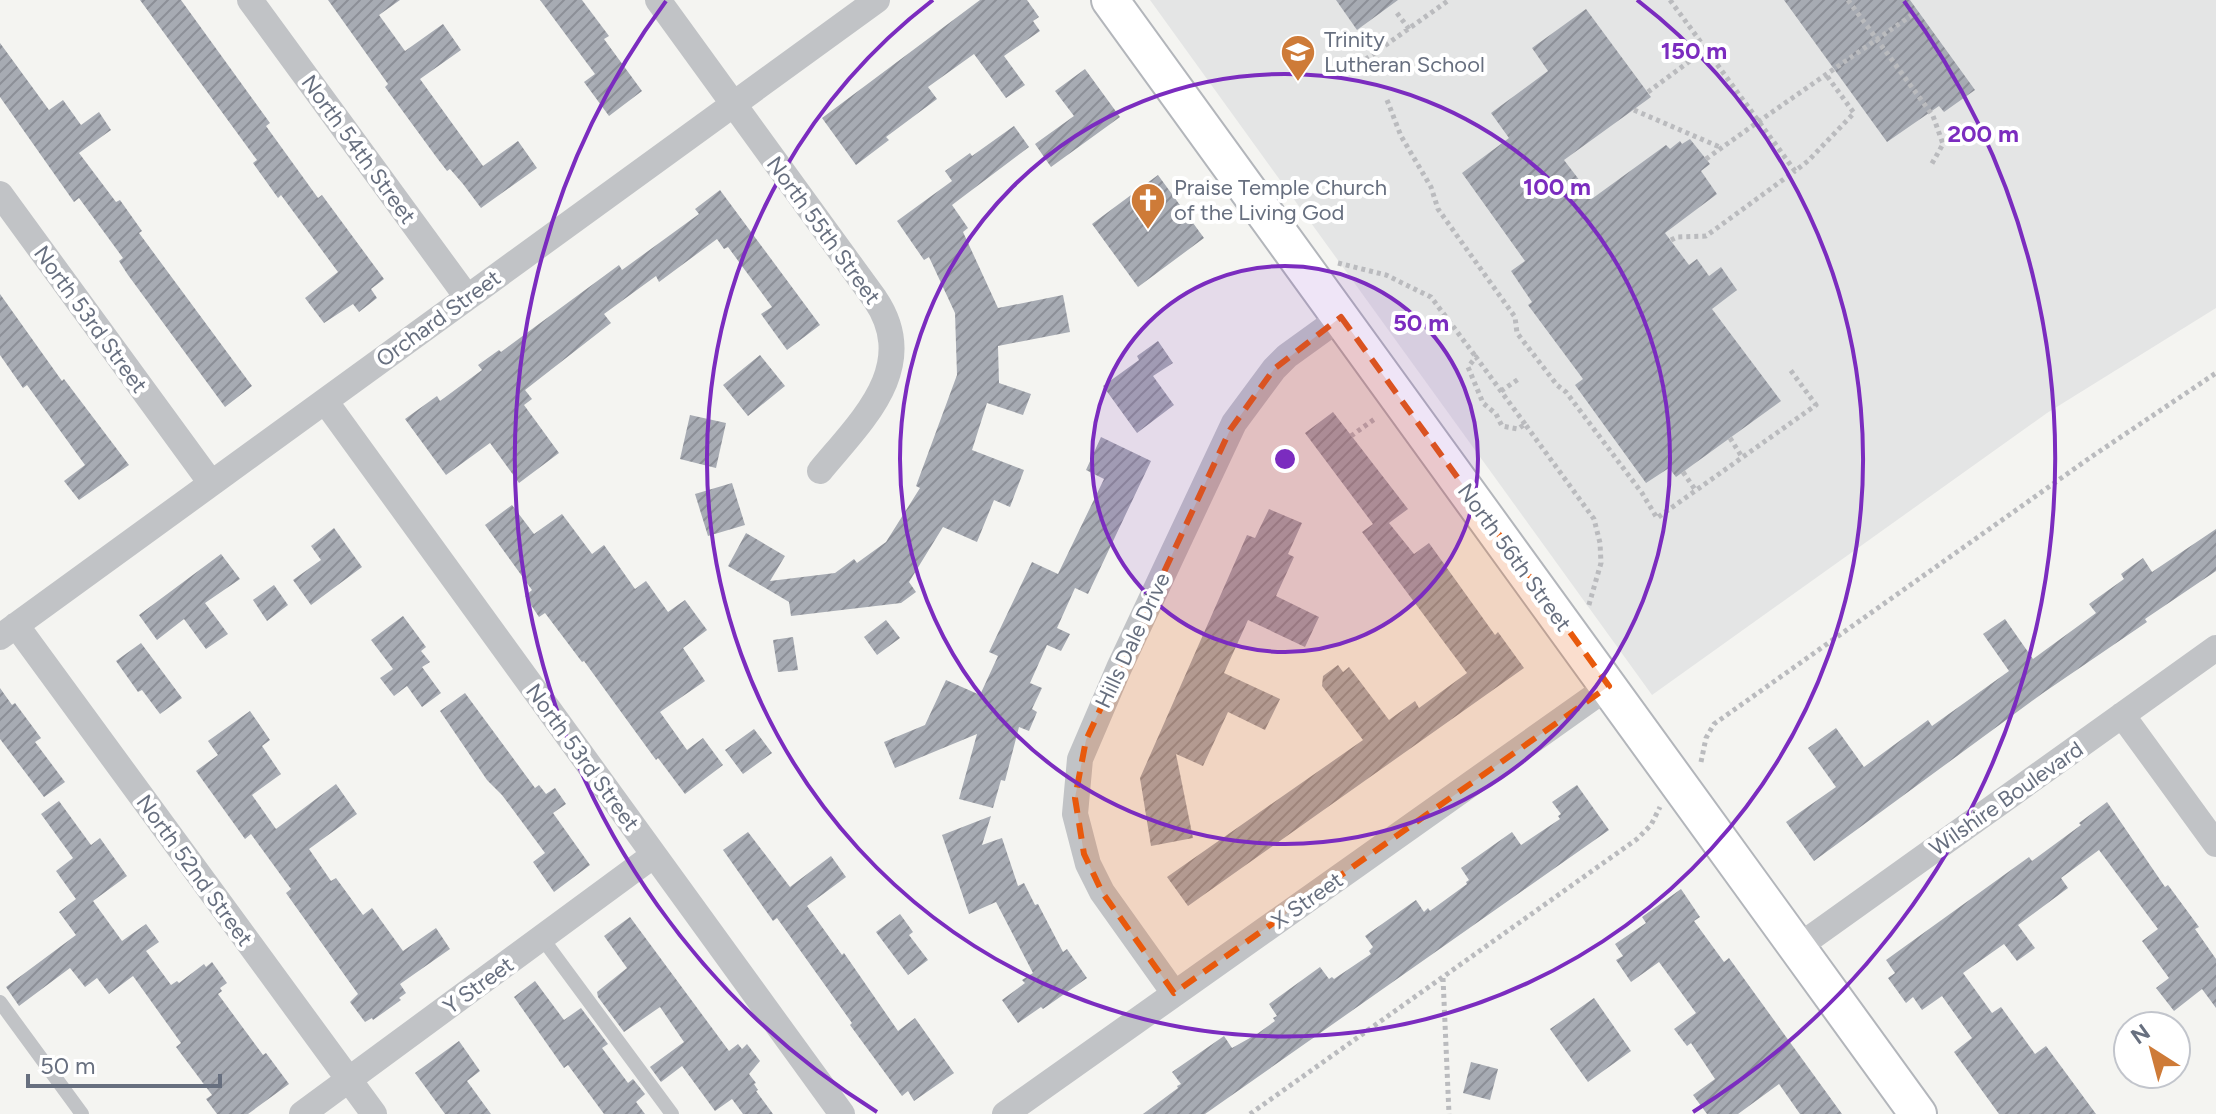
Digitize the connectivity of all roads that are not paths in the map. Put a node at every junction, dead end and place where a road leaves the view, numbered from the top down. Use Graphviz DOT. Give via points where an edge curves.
graph roads {
  1 [pos="250,0"];
  2 [pos="658,0"];
  3 [pos="877,0"];
  4 [pos="1110,0"];
  5 [pos="734,104"];
  6 [pos="0,194"];
  7 [pos="467,297"];
  8 [pos="1341,317"];
  9 [pos="325,401"];
  10 [pos="820,471"];
  11 [pos="211,483"];
  12 [pos="8,631"];
  13 [pos="2216,648"];
  14 [pos="1609,686"];
  15 [pos="2122,715"];
  16 [pos="2216,844"];
  17 [pos="654,855"];
  18 [pos="542,938"];
  19 [pos="1798,947"];
  20 [pos="1174,993"];
  21 [pos="0,1002"];
  22 [pos="349,1080"];
  23 [pos="82,1114"];
  24 [pos="302,1114"];
  25 [pos="374,1114"];
  26 [pos="672,1114"];
  27 [pos="842,1114"];
  28 [pos="1005,1114"];
  29 [pos="1918,1114"];
  1 -- 7 [label="street, North 54th Street"];
  2 -- 5 [label="street, North 55th Street"];
  3 -- 5 [label="street, Orchard Street"];
  4 -- 8 [label="main road, North 56th Street"];
  5 -- 7 [label="street, Orchard Street"];
  5 -- 10 [label="street, North 55th Street" via="875,299 891,333 887,380"];
  6 -- 11 [label="street, North 53rd Street"];
  7 -- 9 [label="street, Orchard Street"];
  8 -- 14 [label="main road, North 56th Street"];
  8 -- 20 [label="street, Hills Dale Drive" via="1287,356 1234,423 1080,759 1075,814 1088,864"];
  9 -- 11 [label="street, Orchard Street"];
  9 -- 17 [label="street, North 53rd Street"];
  11 -- 12 [label="street, Orchard Street"];
  12 -- 22 [label="street, North 52nd Street"];
  13 -- 15 [label="street, Wilshire Boulevard"];
  14 -- 19 [label="main road, North 56th Street"];
  14 -- 20 [label="street, X Street"];
  15 -- 16 [label="street"];
  15 -- 19 [label="street, Wilshire Boulevard"];
  17 -- 18 [label="street, Y Street"];
  17 -- 27 [label="street, North 53rd Street"];
  18 -- 22 [label="street, Y Street"];
  18 -- 26 [label="lane"];
  19 -- 29 [label="main road, North 56th Street"];
  20 -- 28 [label="street, X Street"];
  21 -- 23 [label="lane"];
  22 -- 24 [label="street, Y Street"];
  22 -- 25 [label="street, North 52nd Street"];
}
